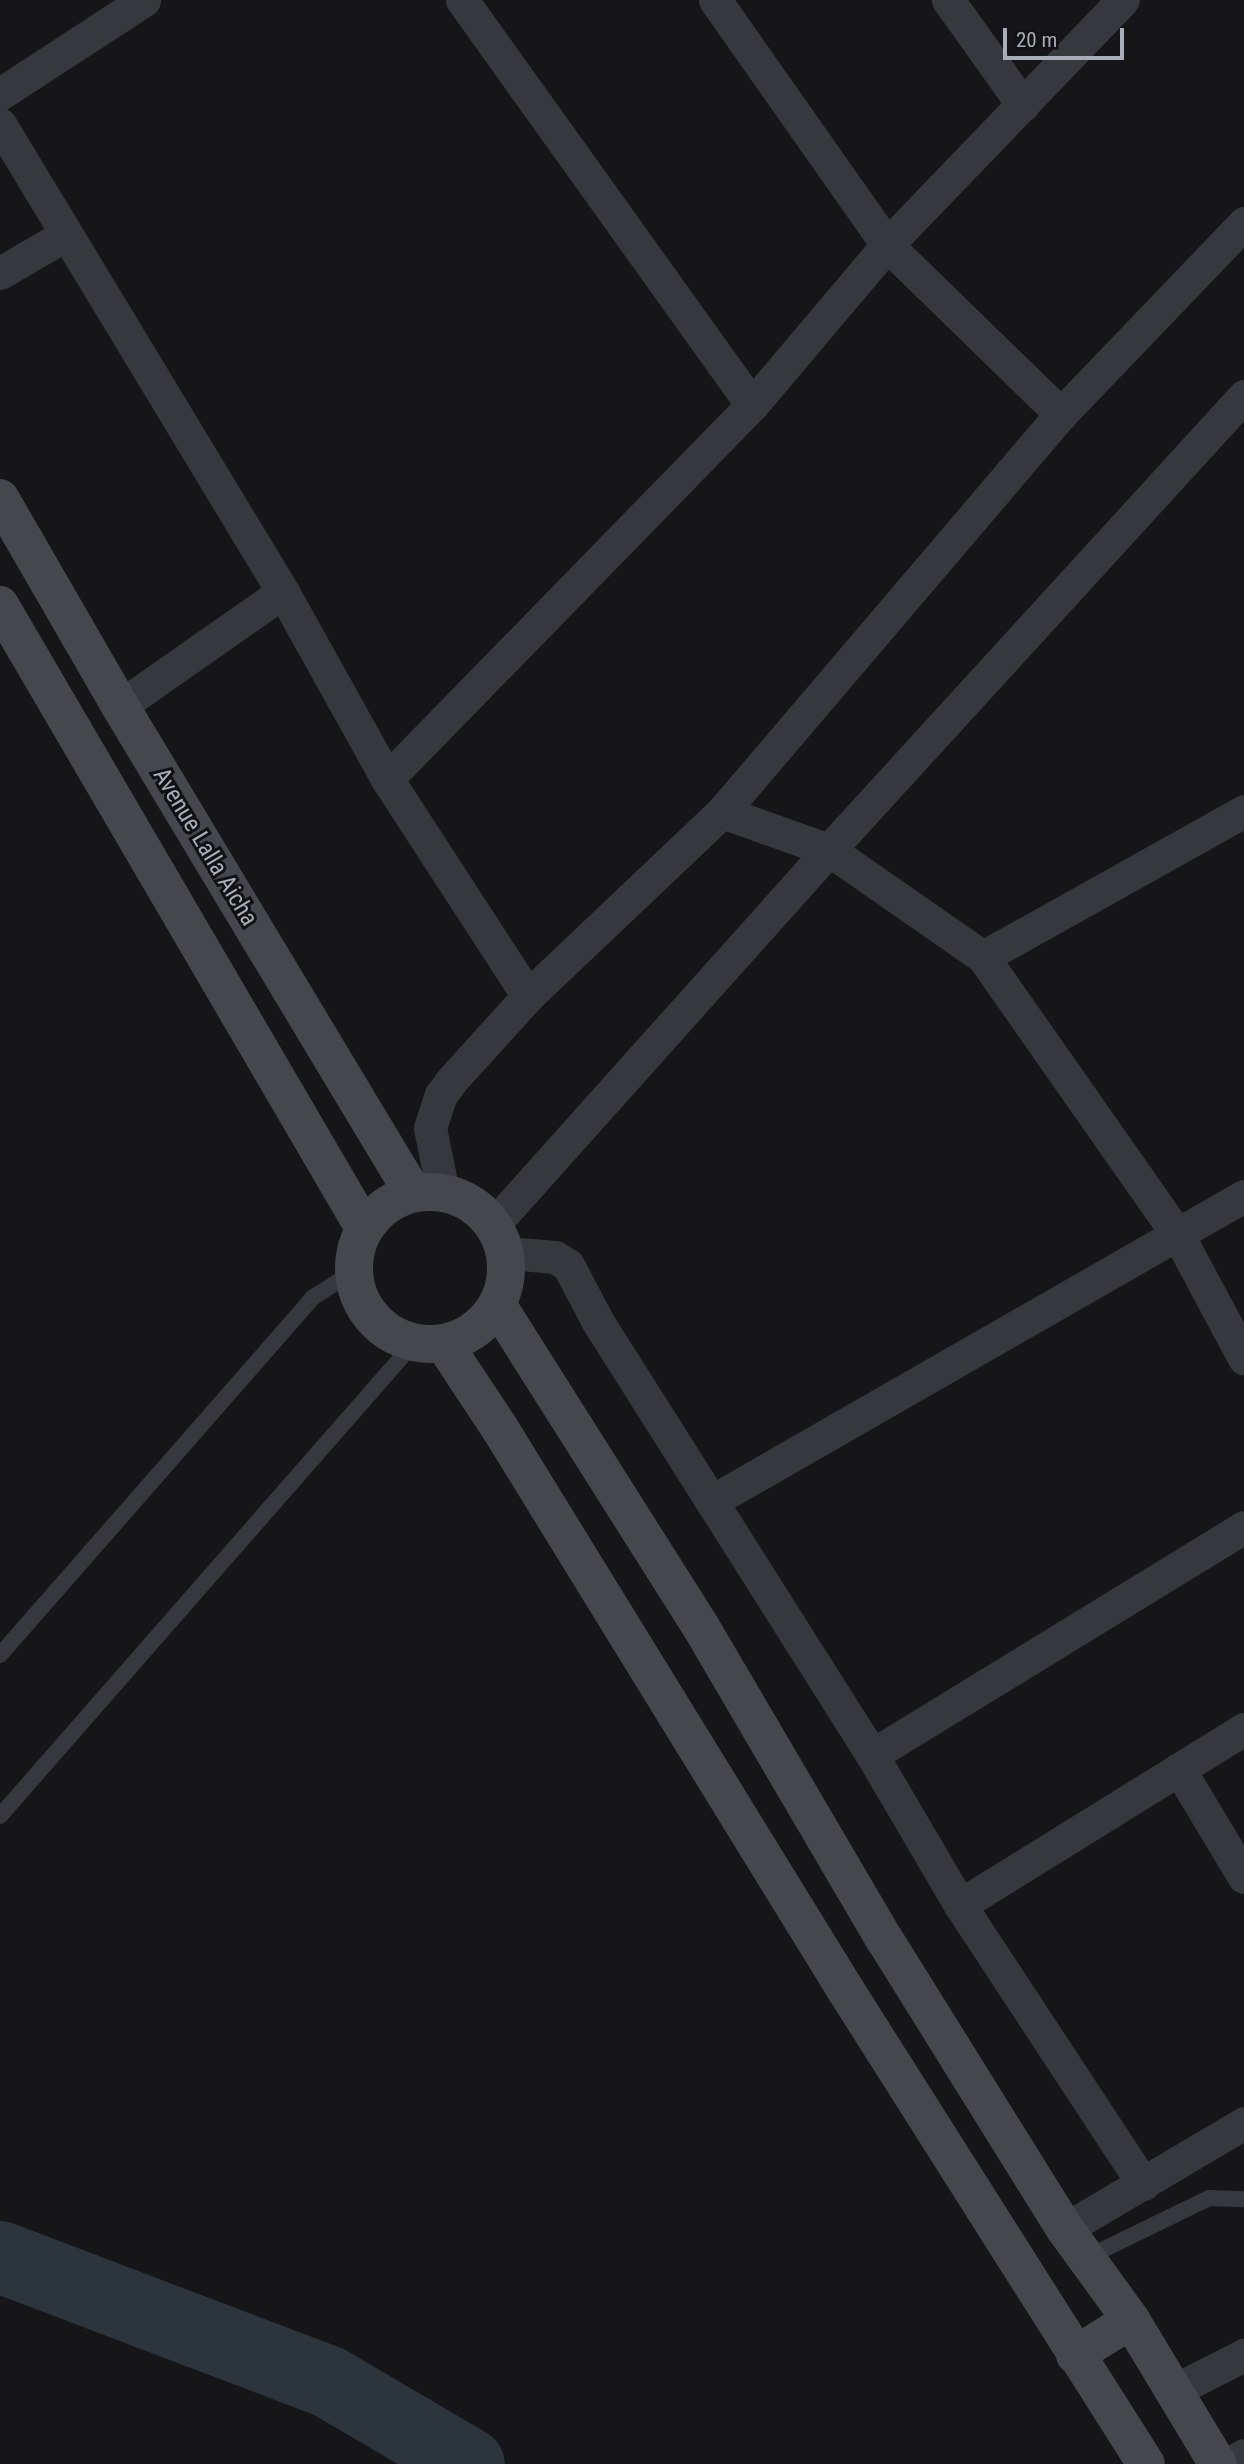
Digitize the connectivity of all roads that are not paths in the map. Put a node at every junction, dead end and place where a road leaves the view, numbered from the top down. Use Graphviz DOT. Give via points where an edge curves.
graph roads {
  1 [pos="144,0"];
  2 [pos="462,0"];
  3 [pos="715,0"];
  4 [pos="948,0"];
  5 [pos="1123,0"];
  6 [pos="0,94"];
  7 [pos="1023,105"];
  8 [pos="0,124"];
  9 [pos="1244,223"];
  10 [pos="65,235"];
  11 [pos="887,245"];
  12 [pos="0,273"];
  13 [pos="1244,396"];
  14 [pos="752,405"];
  15 [pos="1061,414"];
  16 [pos="0,498"];
  17 [pos="283,592"];
  18 [pos="0,606"];
  19 [pos="120,706"];
  20 [pos="387,779"];
  21 [pos="1244,811"];
  22 [pos="722,812"];
  23 [pos="829,850"];
  24 [pos="983,957"];
  25 [pos="528,996"];
  26 [pos="428,1192"];
  27 [pos="1244,1196"];
  28 [pos="364,1228"];
  29 [pos="1178,1235"];
  30 [pos="500,1238"];
  31 [pos="353,1272"];
  32 [pos="498,1306"];
  33 [pos="429,1343"];
  34 [pos="1244,1358"];
  35 [pos="712,1501"];
  36 [pos="1244,1527"];
  37 [pos="0,1655"];
  38 [pos="1244,1729"];
  39 [pos="872,1755"];
  40 [pos="1179,1769"];
  41 [pos="0,1816"];
  42 [pos="1244,1877"];
  43 [pos="960,1905"];
  44 [pos="1244,2123"];
  45 [pos="1143,2184"];
  46 [pos="1244,2199"];
  47 [pos="1075,2243"];
  48 [pos="1131,2320"];
  49 [pos="1075,2354"];
  50 [pos="1244,2356"];
  51 [pos="1173,2391"];
  52 [pos="1244,2455"];
  53 [pos="1146,2464"];
  54 [pos="1218,2464"];
  55 [pos="1229,2464"];
  1 -- 6 [label="street"];
  2 -- 14 [label="street"];
  3 -- 11 [label="street"];
  4 -- 7 [label="street"];
  5 -- 7 [label="street"];
  7 -- 11 [label="street"];
  8 -- 10 [label="street"];
  9 -- 15 [label="street"];
  10 -- 12 [label="street"];
  10 -- 17 [label="street"];
  11 -- 14 [label="street"];
  11 -- 15 [label="street"];
  13 -- 23 [label="street"];
  14 -- 20 [label="street"];
  15 -- 22 [label="street"];
  16 -- 19 [label="main road, Avenue Lalla Aicha"];
  17 -- 19 [label="street"];
  17 -- 20 [label="street"];
  18 -- 28 [label="main road"];
  19 -- 26 [label="main road, Avenue Lalla Aicha"];
  20 -- 25 [label="street"];
  21 -- 24 [label="street"];
  22 -- 23 [label="street"];
  22 -- 25 [label="street"];
  23 -- 24 [label="street"];
  23 -- 30 [label="street"];
  24 -- 29 [label="street"];
  25 -- 26 [label="street" via="441,1095 430,1128"];
  26 -- 28 [label="main road" via="385,1206"];
  26 -- 30 [label="main road" via="472,1202"];
  27 -- 29 [label="street"];
  28 -- 31 [label="main road" via="355,1249"];
  29 -- 34 [label="street"];
  29 -- 35 [label="street"];
  30 -- 32 [label="main road" via="507,1280"];
  30 -- 35 [label="street" via="568,1265 598,1322"];
  31 -- 33 [label="main road" via="362,1304 383,1329"];
  31 -- 37 [label="lane" via="312,1298"];
  32 -- 33 [label="main road" via="475,1331"];
  32 -- 47 [label="main road" via="701,1627 885,1940"];
  33 -- 41 [label="lane"];
  33 -- 49 [label="main road" via="499,1427"];
  35 -- 39 [label="street"];
  36 -- 39 [label="street"];
  38 -- 40 [label="street"];
  39 -- 43 [label="street"];
  40 -- 42 [label="street"];
  40 -- 43 [label="street"];
  43 -- 45 [label="street"];
  44 -- 45 [label="street"];
  45 -- 47 [label="street"];
  46 -- 47 [label="lane" via="1209,2198"];
  47 -- 48 [label="main road"];
  48 -- 49 [label="main road"];
  48 -- 51 [label="main road"];
  49 -- 53 [label="main road"];
  50 -- 51 [label="street"];
  51 -- 54 [label="main road"];
  52 -- 55 [label="street"];
}
